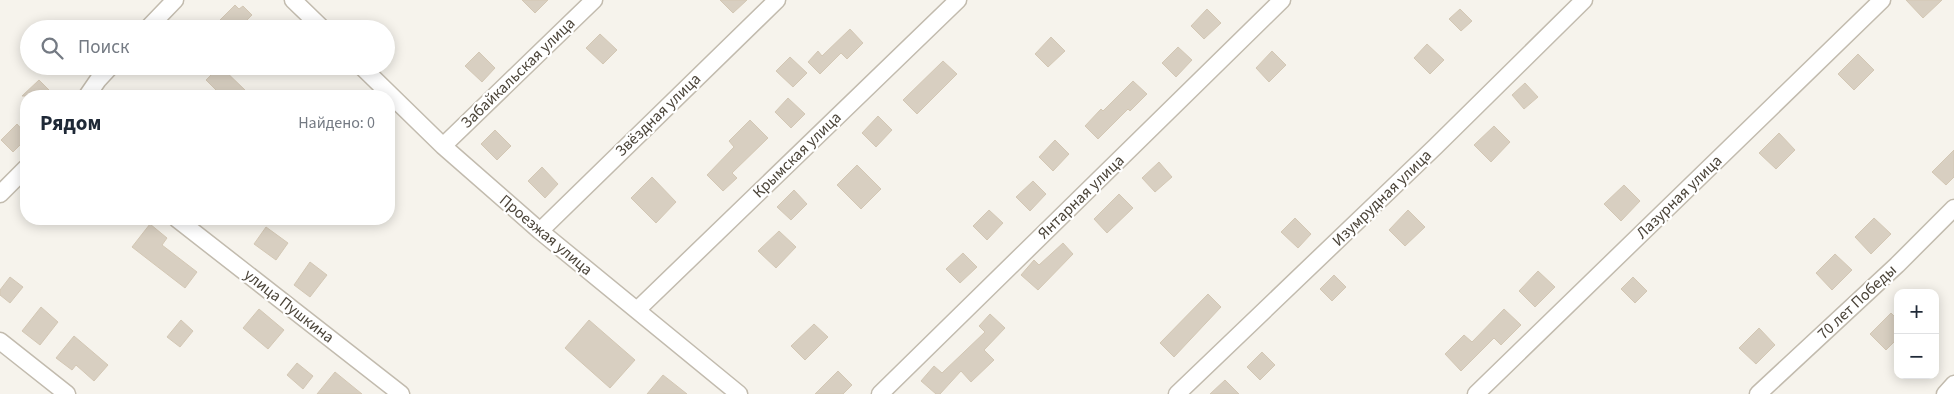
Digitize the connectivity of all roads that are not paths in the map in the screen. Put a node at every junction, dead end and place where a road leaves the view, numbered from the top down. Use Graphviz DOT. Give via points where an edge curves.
graph roads {
  1 [pos="175,0"];
  2 [pos="293,0"];
  3 [pos="594,0"];
  4 [pos="776,0"];
  5 [pos="958,0"];
  6 [pos="1282,0"];
  7 [pos="1584,0"];
  8 [pos="1882,0"];
  9 [pos="156,20"];
  10 [pos="314,20"];
  11 [pos="103,75"];
  12 [pos="370,75"];
  13 [pos="91,90"];
  14 [pos="386,90"];
  15 [pos="395,99"];
  16 [pos="443,146"];
  17 [pos="20,174"];
  18 [pos="0,194"];
  19 [pos="1954,208"];
  20 [pos="185,225"];
  21 [pos="540,231"];
  22 [pos="637,310"];
  23 [pos="0,340"];
  24 [pos="1954,384"];
  25 [pos="68,394"];
  26 [pos="401,394"];
  27 [pos="739,394"];
  28 [pos="880,394"];
  29 [pos="1177,394"];
  30 [pos="1476,394"];
  31 [pos="1758,394"];
  32 [pos="1945,394"];
  1 -- 9 [label="street"];
  2 -- 10 [label="street"];
  3 -- 16 [label="street, Забайкальская улица"];
  4 -- 21 [label="street, Звёздная улица"];
  5 -- 22 [label="street, Крымская улица"];
  6 -- 28 [label="street, Янтарная улица"];
  7 -- 29 [label="street, Изумрудная улица"];
  8 -- 30 [label="street, Лазурная улица"];
  11 -- 13 [label="street"];
  12 -- 14 [label="street, Проезжая улица"];
  15 -- 16 [label="street, Проезжая улица"];
  16 -- 21 [label="street, Проезжая улица"];
  17 -- 18 [label="street"];
  19 -- 31 [label="street, 70 лет Победы"];
  20 -- 26 [label="street, улица Пушкина"];
  21 -- 22 [label="street, Проезжая улица"];
  22 -- 27 [label="street, Проезжая улица"];
  23 -- 25 [label="street"];
  24 -- 32 [label="street"];
}
